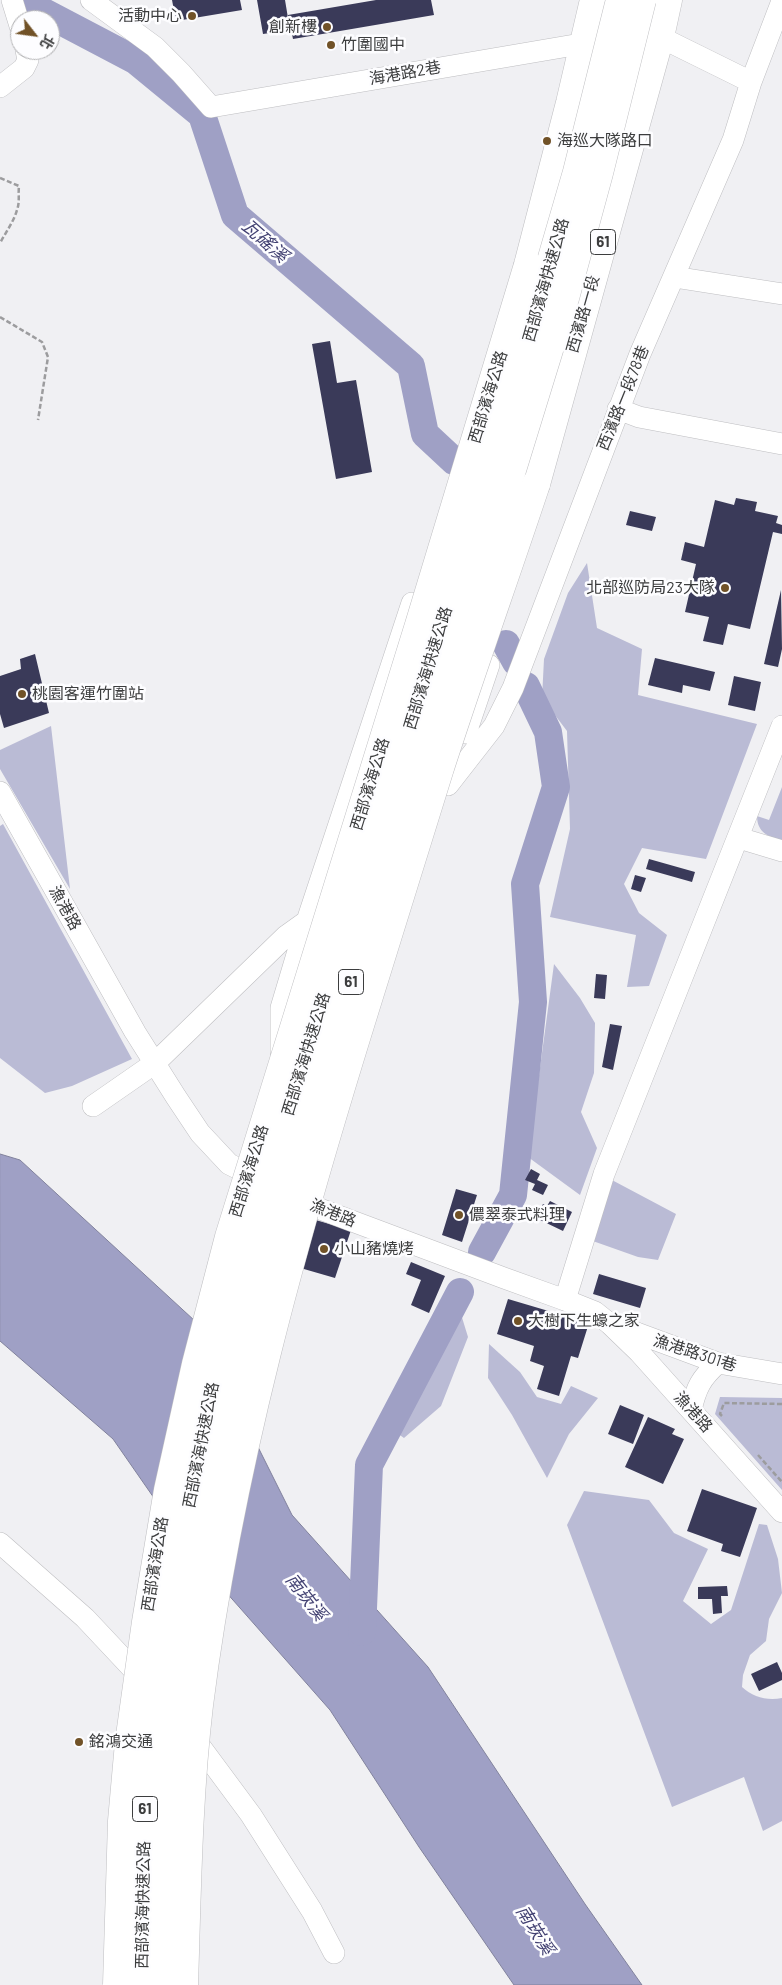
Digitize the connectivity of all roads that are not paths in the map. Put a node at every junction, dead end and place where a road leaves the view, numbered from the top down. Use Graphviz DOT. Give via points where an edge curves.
graph roads {
  1 [pos="91,0"];
  2 [pos="594,0"];
  3 [pos="620,0"];
  4 [pos="642,0"];
  5 [pos="668,0"];
  6 [pos="782,1"];
  7 [pos="660,37"];
  8 [pos="584,42"];
  9 [pos="28,60"];
  10 [pos="751,82"];
  11 [pos="0,87"];
  12 [pos="528,265"];
  13 [pos="674,277"];
  14 [pos="782,294"];
  15 [pos="618,409"];
  16 [pos="782,444"];
  17 [pos="536,484"];
  18 [pos="782,726"];
  19 [pos="448,785"];
  20 [pos="0,792"];
  21 [pos="739,838"];
  22 [pos="782,851"];
  23 [pos="308,921"];
  24 [pos="155,1063"];
  25 [pos="93,1106"];
  26 [pos="257,1178"];
  27 [pos="294,1196"];
  28 [pos="566,1300"];
  29 [pos="610,1324"];
  30 [pos="718,1363"];
  31 [pos="782,1374"];
  32 [pos="691,1410"];
  33 [pos="782,1512"];
  34 [pos="0,1543"];
  35 [pos="334,1953"];
  36 [pos="117,1985"];
  37 [pos="141,1985"];
  38 [pos="163,1985"];
  39 [pos="184,1985"];
  1 -- 8 [label="street, 海港路2巷" via="155,47 211,107"];
  2 -- 8 [label="main road, 61"];
  3 -- 37 [label="main road, 西部濱海快速公路 / 61, bridge" via="577,172 497,447 277,1148 208,1398 165,1635 146,1785"];
  4 -- 38 [label="main road, 西部濱海快速公路 / 61, bridge" via="565,298 346,1001 250,1327 214,1478 185,1636 171,1776 163,1919"];
  5 -- 7 [label="main road, 西濱路一段 / 61"];
  6 -- 10 [label="street, 西濱路一段78巷"];
  7 -- 8 [label="street, 海港路2巷"];
  7 -- 10 [label="street"];
  7 -- 17 [label="main road, 西濱路一段 / 61"];
  8 -- 12 [label="main road, 61"];
  9 -- 11 [label="street" via="24,68"];
  10 -- 13 [label="street, 西濱路一段78巷" via="733,140"];
  12 -- 23 [label="street" via="508,313"];
  12 -- 36 [label="main road, 西部濱海公路 / 61, bridge" via="228,1237 196,1364 161,1527 129,1743 122,1821"];
  13 -- 14 [label="street"];
  13 -- 15 [label="street, 西濱路一段78巷"];
  15 -- 16 [label="street" via="639,417"];
  15 -- 19 [label="street, 西濱路一段78巷" via="512,688 494,726"];
  17 -- 19 [label="street" via="522,568"];
  17 -- 39 [label="main road, 61, bridge" via="440,769 344,1076 292,1255 255,1402 224,1549 199,1706 188,1843"];
  18 -- 21 [label="street"];
  19 -- 27 [label="street" via="373,1004 321,1100"];
  20 -- 24 [label="street, 漁港路"];
  21 -- 22 [label="street"];
  21 -- 28 [label="street" via="604,1174"];
  23 -- 24 [label="street" via="286,936"];
  23 -- 26 [label="street" via="281,1008 282,1091"];
  24 -- 25 [label="street"];
  24 -- 26 [label="street, 漁港路" via="200,1132 229,1164"];
  26 -- 27 [label="street, 漁港路"];
  27 -- 28 [label="street, 漁港路" via="320,1209"];
  28 -- 29 [label="street, 漁港路" via="595,1312"];
  29 -- 30 [label="street, 漁港路301巷"];
  29 -- 32 [label="street, 漁港路"];
  30 -- 31 [label="street, 漁港路301巷"];
  30 -- 32 [label="street" via="705,1374 695,1391"];
  32 -- 33 [label="street, 漁港路"];
  34 -- 35 [label="street" via="85,1618 186,1727 251,1815 312,1911"];
}
